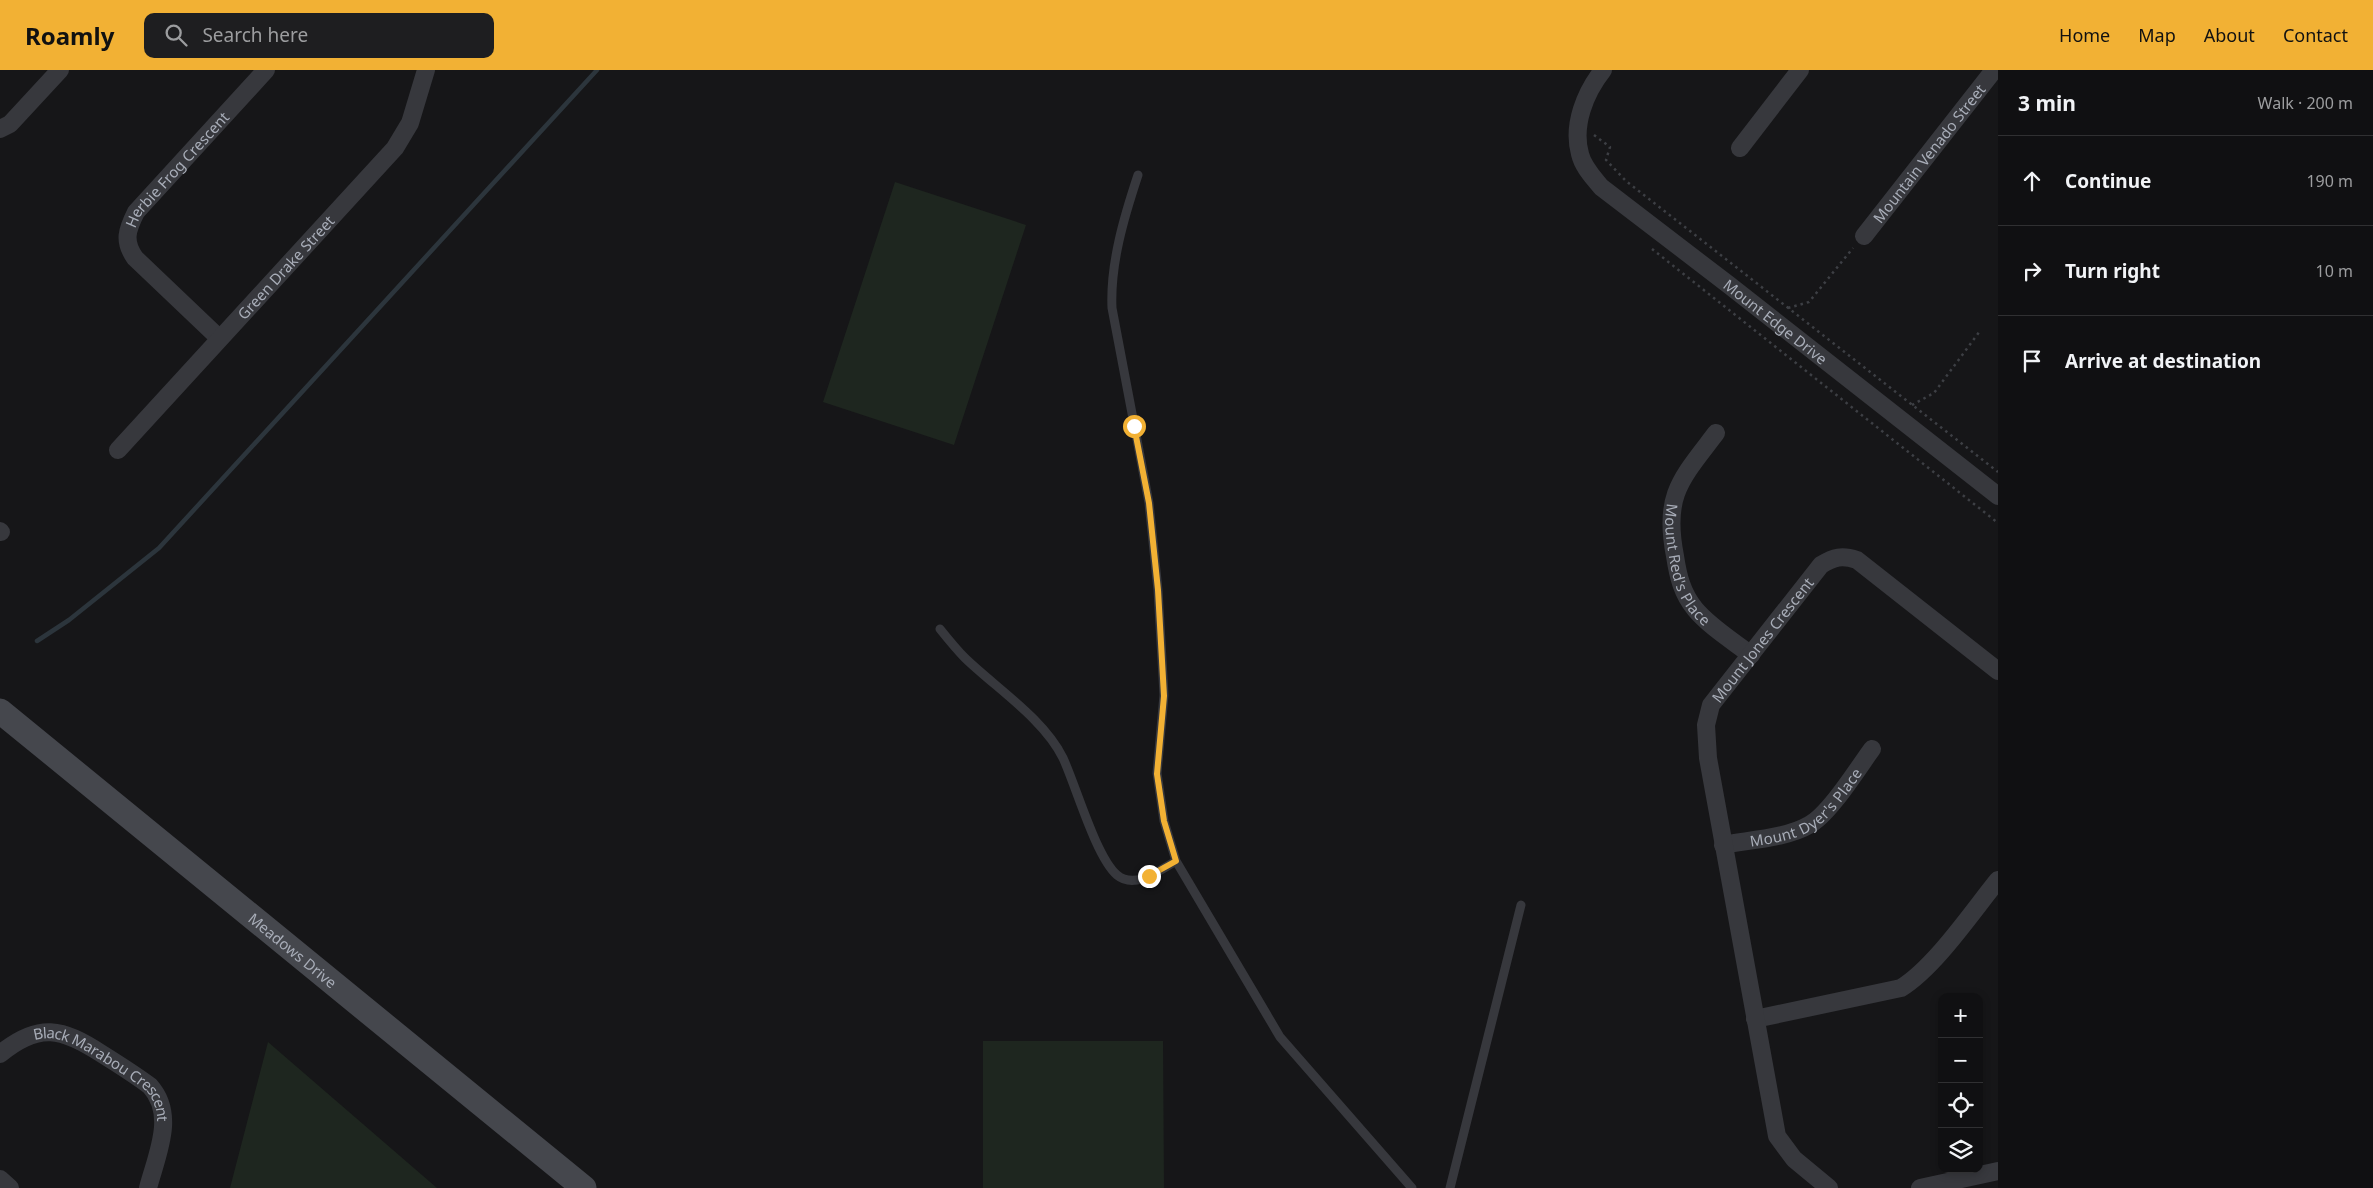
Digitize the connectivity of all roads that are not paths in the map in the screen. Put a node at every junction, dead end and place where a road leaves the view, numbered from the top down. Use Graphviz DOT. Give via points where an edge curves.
graph roads {
  1 [pos="60,70"];
  2 [pos="266,70"];
  3 [pos="426,70"];
  4 [pos="1603,70"];
  5 [pos="1800,70"];
  6 [pos="1994,70"];
  7 [pos="0,129"];
  8 [pos="1740,148"];
  9 [pos="1138,175"];
  10 [pos="1864,236"];
  11 [pos="219,338"];
  12 [pos="1716,433"];
  13 [pos="118,450"];
  14 [pos="1998,496"];
  15 [pos="940,629"];
  16 [pos="1751,655"];
  17 [pos="1998,671"];
  18 [pos="0,711"];
  19 [pos="1872,748"];
  20 [pos="1724,845"];
  21 [pos="1176,861"];
  22 [pos="1998,880"];
  23 [pos="1521,905"];
  24 [pos="1756,1019"];
  25 [pos="0,1054"];
  26 [pos="1998,1171"];
  27 [pos="0,1179"];
  28 [pos="10,1188"];
  29 [pos="148,1188"];
  30 [pos="584,1188"];
  31 [pos="1412,1188"];
  32 [pos="1450,1188"];
  33 [pos="1828,1188"];
  34 [pos="1920,1188"];
  1 -- 7 [label="street" via="18,116"];
  2 -- 11 [label="street, Herbie Frog Crescent" via="136,212 127,235 128,248 135,258"];
  3 -- 11 [label="street, Green Drake Street" via="410,123 395,148"];
  4 -- 14 [label="street, Mount Edge Drive" via="1582,108 1578,127 1580,155 1601,187"];
  5 -- 8 [label="street"];
  6 -- 10 [label="street, Mountain Venado Street"];
  9 -- 21 [label="lane" via="1111,281 1112,308 1149,503 1164,696 1157,774 1164,821"];
  11 -- 13 [label="street, Green Drake Street"];
  12 -- 16 [label="street, Mount Red's Place" via="1681,479 1674,494 1672,544 1686,598 1696,611"];
  15 -- 21 [label="lane" via="964,657 1037,723 1062,756 1093,833 1118,875 1138,880"];
  16 -- 17 [label="street, Mount Jones Crescent" via="1821,565 1843,556 1857,560"];
  16 -- 20 [label="street, Mount Jones Crescent" via="1711,704 1706,725 1708,758"];
  18 -- 30 [label="street, Meadows Drive"];
  19 -- 20 [label="street, Mount Dyer's Place" via="1822,815 1810,825 1793,832"];
  20 -- 24 [label="street, Mount Jones Crescent"];
  21 -- 31 [label="lane" via="1280,1038"];
  22 -- 24 [label="street" via="1929,965 1916,979 1901,988"];
  23 -- 32 [label="lane"];
  24 -- 33 [label="street, Mount Jones Crescent" via="1776,1136 1794,1159"];
  25 -- 29 [label="street, Black Marabou Crescent" via="26,1036 60,1032 80,1040 150,1086 158,1095 165,1113"];
  26 -- 34 [label="street"];
  27 -- 28 [label="street"];
}
